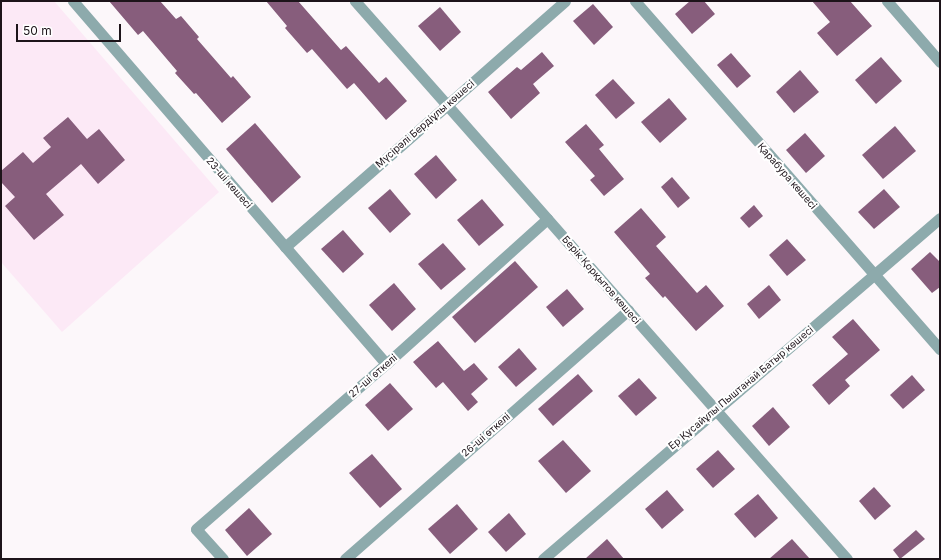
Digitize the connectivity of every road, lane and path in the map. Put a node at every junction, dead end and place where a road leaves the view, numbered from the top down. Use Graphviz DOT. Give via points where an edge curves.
graph roads {
  1 [pos="73,1"];
  2 [pos="355,1"];
  3 [pos="565,1"];
  4 [pos="635,1"];
  5 [pos="887,1"];
  6 [pos="940,62"];
  7 [pos="447,105"];
  8 [pos="940,218"];
  9 [pos="547,219"];
  10 [pos="284,247"];
  11 [pos="875,276"];
  12 [pos="628,310"];
  13 [pos="940,350"];
  14 [pos="386,364"];
  15 [pos="714,410"];
  16 [pos="546,558"];
  17 [pos="223,559"];
  18 [pos="345,559"];
  19 [pos="847,559"];
  1 -- 10 [label="street, 23-шi көшесi"];
  2 -- 7 [label="street, Берік Қорқытов көшесі"];
  3 -- 7 [label="street, Мүсірәлі Бердіұлы көшесі"];
  4 -- 11 [label="street, Қарабура көшесі"];
  5 -- 6 [label="street"];
  7 -- 9 [label="street, Берік Қорқытов көшесі"];
  7 -- 10 [label="street, Мүсірәлі Бердіұлы көшесі"];
  8 -- 11 [label="street, Ер Құсайұлы Пыштанай Батыр көшесі"];
  9 -- 12 [label="street, Берік Қорқытов көшесі"];
  9 -- 14 [label="street, 27-ші өткелі"];
  10 -- 14 [label="street, 23-шi көшесi"];
  11 -- 13 [label="street, Қарабура көшесі"];
  11 -- 15 [label="street, Ер Құсайұлы Пыштанай Батыр көшесі"];
  12 -- 15 [label="street, Берік Қорқытов көшесі"];
  12 -- 18 [label="street, 26-ші өткелі"];
  14 -- 17 [label="street, 27-ші өткелі" via="196,530"];
  15 -- 16 [label="street, Ер Құсайұлы Пыштанай Батыр көшесі"];
  15 -- 19 [label="street, Берік Қорқытов көшесі"];
}
